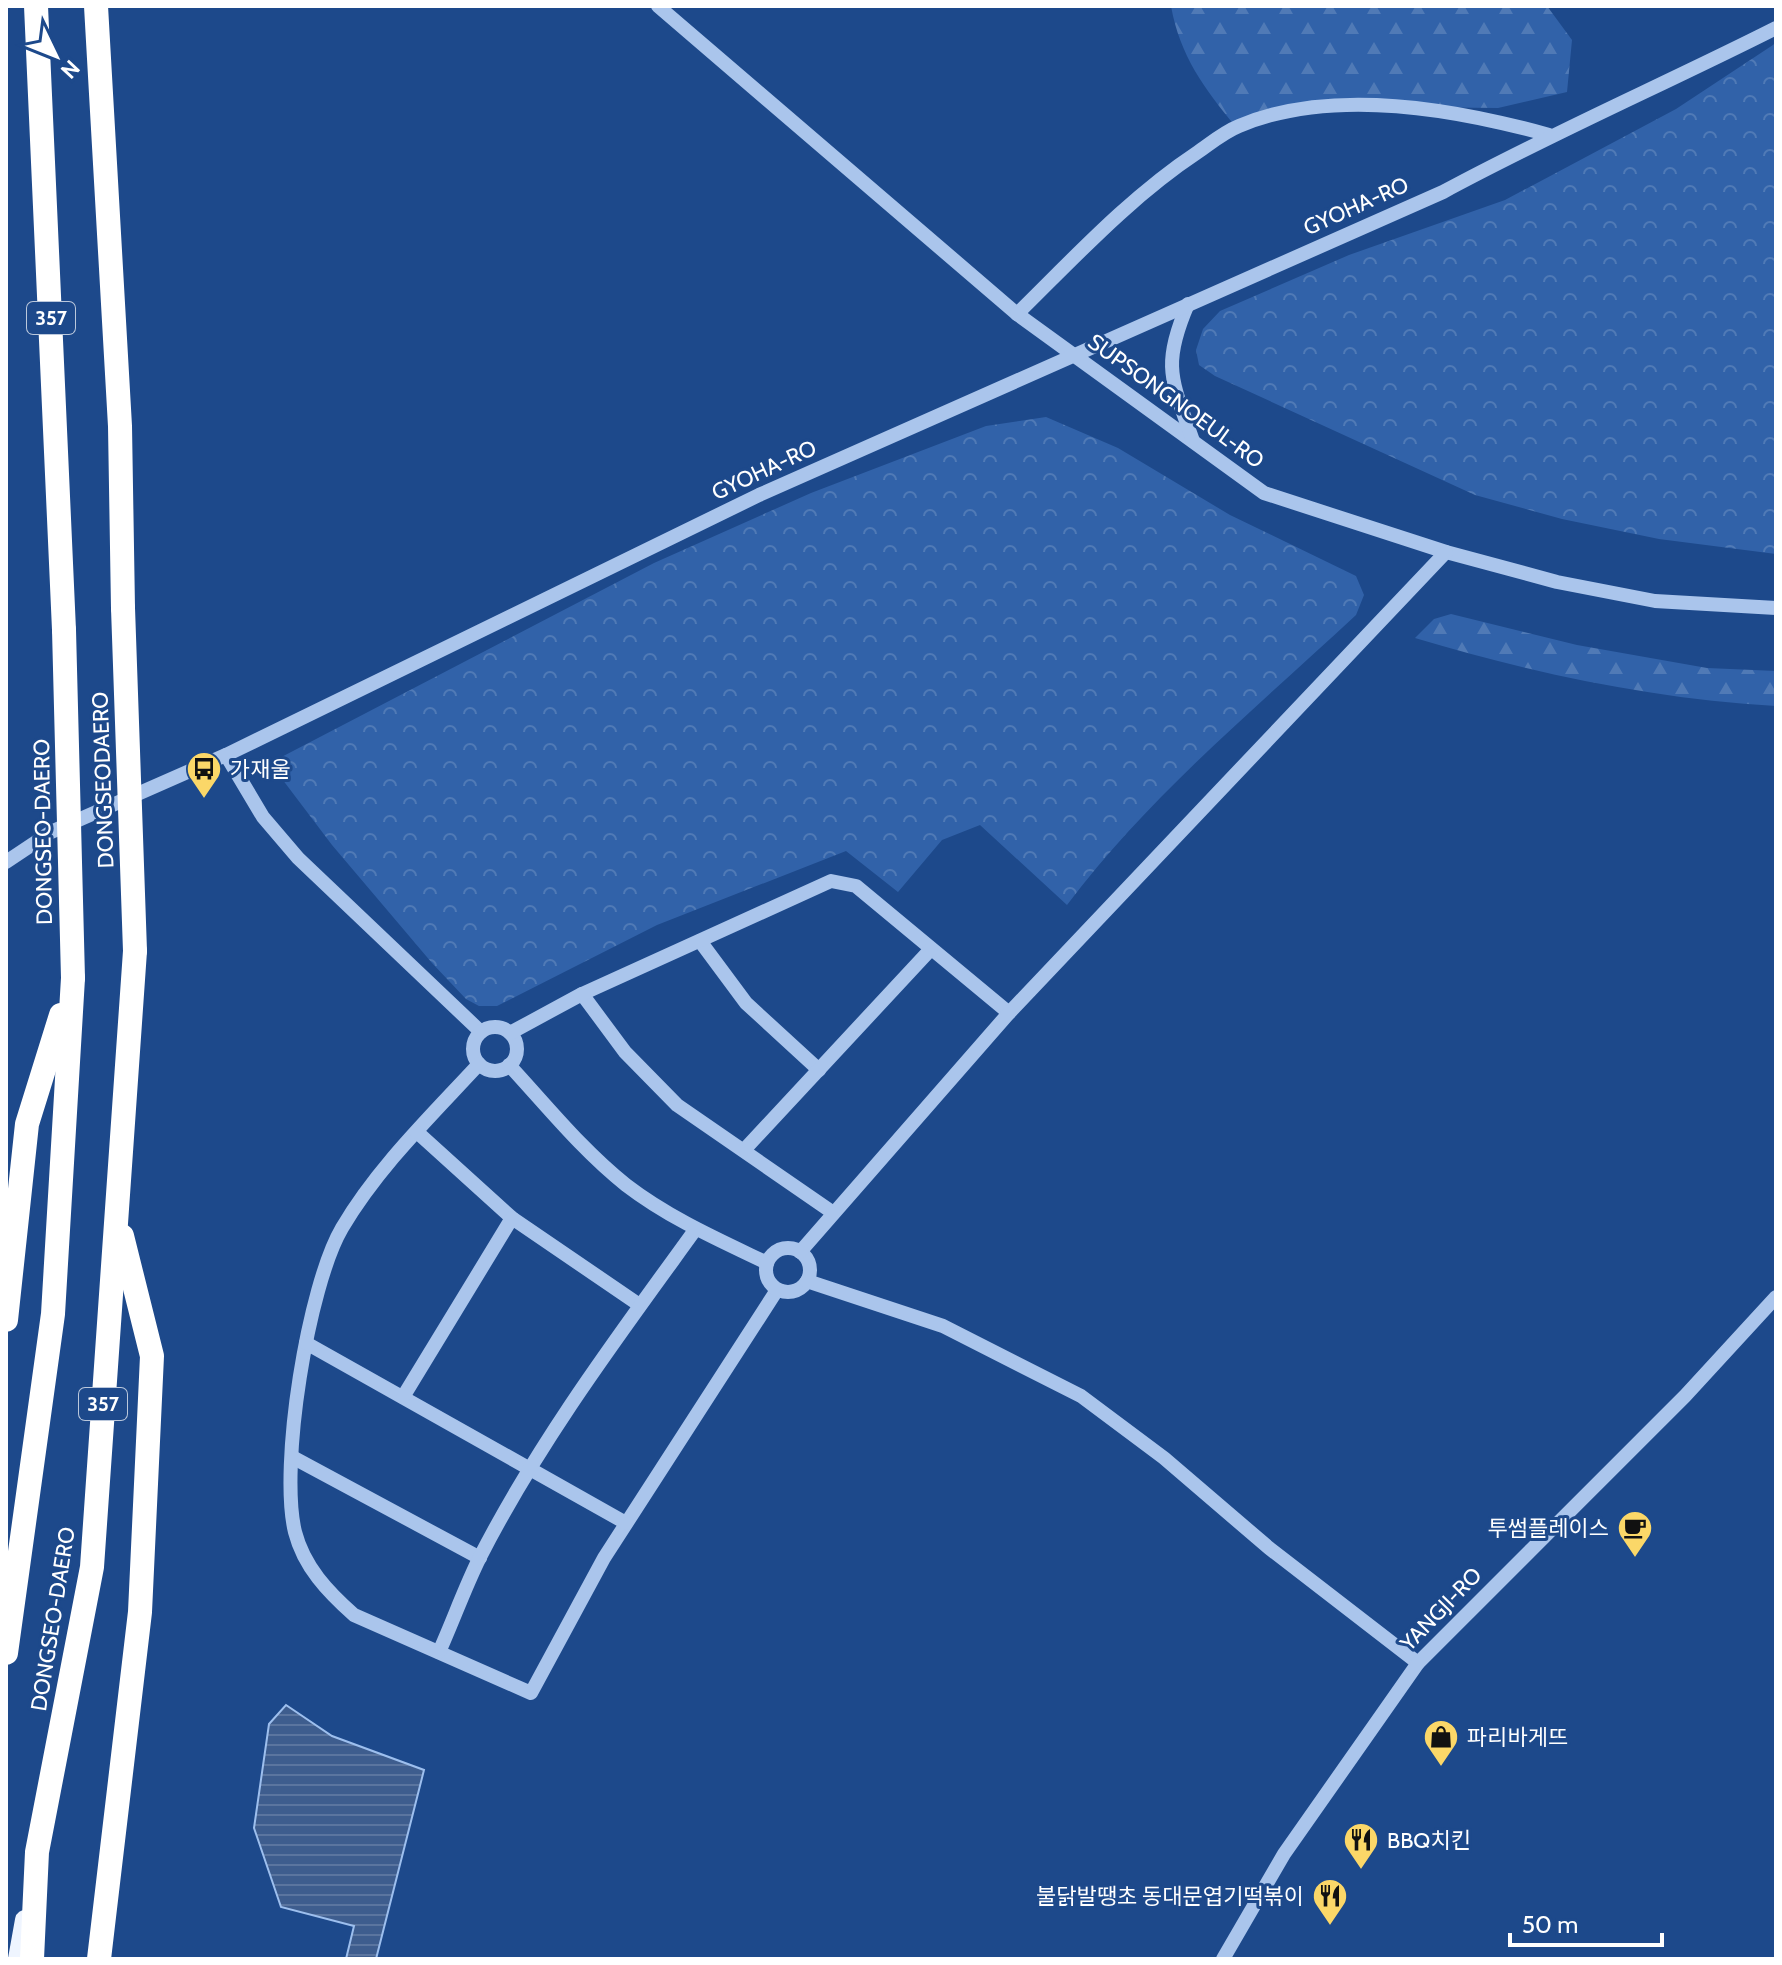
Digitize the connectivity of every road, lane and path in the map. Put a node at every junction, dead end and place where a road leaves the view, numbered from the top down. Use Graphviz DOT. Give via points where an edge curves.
graph roads {
  1 [pos="36,6"];
  2 [pos="96,6"];
  3 [pos="658,6"];
  4 [pos="1776,28"];
  5 [pos="1549,135"];
  6 [pos="1188,304"];
  7 [pos="1017,314"];
  8 [pos="1075,354"];
  9 [pos="1193,441"];
  10 [pos="1446,552"];
  11 [pos="1776,608"];
  12 [pos="226,755"];
  13 [pos="6,862"];
  14 [pos="700,941"];
  15 [pos="931,949"];
  16 [pos="135,951"];
  17 [pos="73,978"];
  18 [pos="582,994"];
  19 [pos="1009,1013"];
  20 [pos="481,1032"];
  21 [pos="510,1033"];
  22 [pos="479,1064"];
  23 [pos="509,1065"];
  24 [pos="819,1070"];
  25 [pos="417,1132"];
  26 [pos="745,1149"];
  27 [pos="832,1212"];
  28 [pos="116,1214"];
  29 [pos="512,1218"];
  30 [pos="695,1230"];
  31 [pos="800,1252"];
  32 [pos="767,1263"];
  33 [pos="807,1281"];
  34 [pos="777,1290"];
  35 [pos="1776,1297"];
  36 [pos="638,1304"];
  37 [pos="6,1320"];
  38 [pos="306,1343"];
  39 [pos="403,1397"];
  40 [pos="294,1458"];
  41 [pos="531,1468"];
  42 [pos="626,1523"];
  43 [pos="480,1558"];
  44 [pos="439,1652"];
  45 [pos="6,1653"];
  46 [pos="1418,1663"];
  47 [pos="37,1852"];
  48 [pos="18,1959"];
  49 [pos="32,1959"];
  50 [pos="99,1959"];
  51 [pos="1223,1959"];
  1 -- 17 [label="highway, DONGSEO-DAERO / 357, bridge" via="64,630"];
  2 -- 16 [label="highway, DONGSEODAERO / 357, bridge" via="120,426"];
  3 -- 7 [label="street, SUPSONGNOEUL-RO"];
  4 -- 5 [label="street, GYOHA-RO" via="1599,117"];
  5 -- 6 [label="street, GYOHA-RO" via="1443,192"];
  5 -- 7 [label="street" via="1484,116 1398,108 1310,106 1271,114 1236,127 1149,184"];
  6 -- 8 [label="street, GYOHA-RO"];
  6 -- 9 [label="street" via="1174,338 1170,376"];
  7 -- 8 [label="street, SUPSONGNOEUL-RO"];
  8 -- 9 [label="street, SUPSONGNOEUL-RO"];
  8 -- 12 [label="street, GYOHA-RO" via="759,495"];
  9 -- 10 [label="street, SUPSONGNOEUL-RO" via="1264,493"];
  10 -- 11 [label="street, SUPSONGNOEUL-RO" via="1655,601"];
  10 -- 19 [label="street"];
  12 -- 13 [label="street, GYOHA-RO" via="51,832"];
  12 -- 20 [label="street" via="263,817 298,858"];
  14 -- 15 [label="street" via="831,881 856,886"];
  14 -- 18 [label="street"];
  14 -- 24 [label="street" via="746,1003"];
  15 -- 19 [label="street"];
  15 -- 24 [label="street"];
  16 -- 28 [label="highway, DONGSEO-DAERO / 357"];
  17 -- 37 [label="highway" via="27,1124"];
  17 -- 45 [label="highway, DONGSEO-DAERO / 357" via="53,1314"];
  18 -- 21 [label="street"];
  18 -- 26 [label="street" via="625,1052 677,1105"];
  19 -- 27 [label="street"];
  20 -- 21 [label="street" via="494,1027"];
  20 -- 22 [label="street" via="473,1051"];
  21 -- 23 [label="street" via="517,1049"];
  22 -- 23 [label="street" via="492,1071"];
  22 -- 25 [label="street"];
  23 -- 30 [label="street" via="581,1145 628,1186"];
  24 -- 26 [label="street"];
  25 -- 29 [label="street"];
  25 -- 38 [label="street" via="341,1229 323,1271"];
  26 -- 27 [label="street"];
  27 -- 31 [label="street"];
  28 -- 47 [label="highway, DONGSEO-DAERO / 357" via="92,1567"];
  28 -- 50 [label="highway" via="152,1356 140,1612"];
  29 -- 36 [label="street"];
  29 -- 39 [label="street"];
  30 -- 32 [label="street"];
  30 -- 36 [label="street"];
  31 -- 32 [label="street" via="780,1250"];
  31 -- 33 [label="street" via="808,1263"];
  32 -- 34 [label="street" via="768,1279"];
  33 -- 34 [label="street" via="792,1292"];
  33 -- 46 [label="street" via="943,1326 1081,1396"];
  34 -- 42 [label="street"];
  35 -- 46 [label="street, YANGJI-RO" via="1685,1396"];
  36 -- 41 [label="street"];
  38 -- 39 [label="street"];
  38 -- 40 [label="street"];
  39 -- 41 [label="street"];
  40 -- 43 [label="street"];
  40 -- 44 [label="street" via="295,1532 309,1566 354,1615"];
  41 -- 42 [label="street"];
  41 -- 43 [label="street"];
  42 -- 44 [label="street" via="531,1693"];
  43 -- 44 [label="street"];
  46 -- 51 [label="street, YANGJI-RO" via="1284,1854"];
  47 -- 48 [label="main road, 357"];
  47 -- 49 [label="highway, DONGSEO-DAERO"];
}
